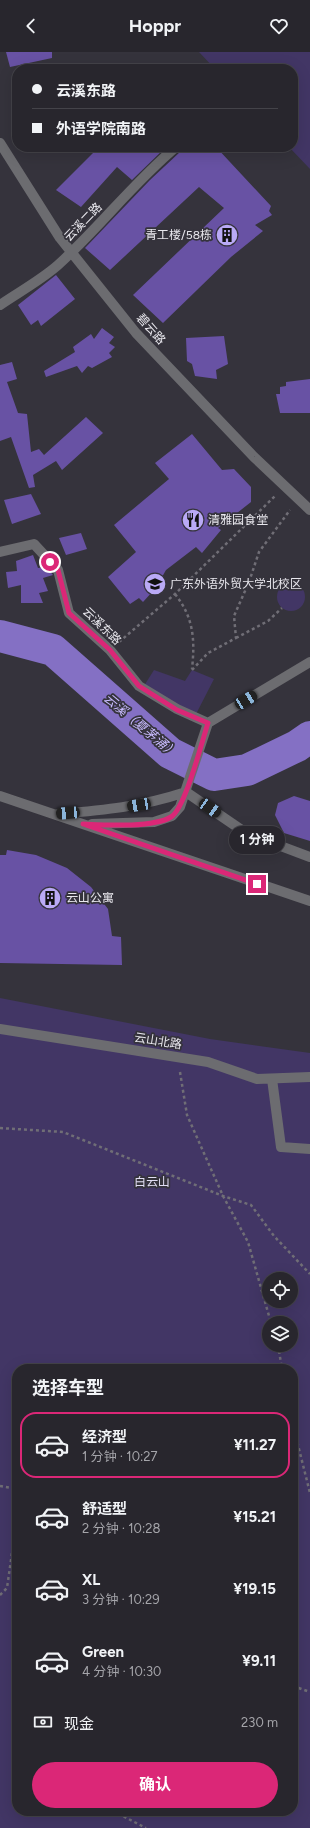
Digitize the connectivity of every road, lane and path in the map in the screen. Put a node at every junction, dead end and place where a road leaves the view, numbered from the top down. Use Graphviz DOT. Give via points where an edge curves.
graph roads {
  1 [pos="0,143"];
  2 [pos="170,152"];
  3 [pos="71,252"];
  4 [pos="0,305"];
  5 [pos="285,486"];
  6 [pos="300,500"];
  7 [pos="310,510"];
  8 [pos="0,552"];
  9 [pos="175,594"];
  10 [pos="282,608"];
  11 [pos="236,638"];
  12 [pos="110,650"];
  13 [pos="310,662"];
  14 [pos="208,723"];
  15 [pos="186,792"];
  16 [pos="0,796"];
  17 [pos="53,814"];
  18 [pos="83,824"];
  19 [pos="310,857"];
  20 [pos="310,901"];
  21 [pos="0,1029"];
  22 [pos="178,1057"];
  23 [pos="310,1077"];
  24 [pos="272,1079"];
  25 [pos="0,1128"];
  26 [pos="310,1149"];
  27 [pos="223,1196"];
  28 [pos="310,1274"];
  29 [pos="269,1316"];
  30 [pos="279,1352"];
  31 [pos="281,1364"];
  32 [pos="298,1445"];
  33 [pos="0,1486"];
  34 [pos="12,1488"];
  35 [pos="310,1493"];
  36 [pos="12,1553"];
  37 [pos="0,1595"];
  38 [pos="298,1688"];
  39 [pos="310,1692"];
  40 [pos="123,1816"];
  41 [pos="146,1828"];
  1 -- 3 [label="street, 碧云路"];
  2 -- 3 [label="street, 云溪二路" via="134,185"];
  3 -- 4 [label="street, 云溪二路" via="57,266"];
  3 -- 5 [label="street, 碧云路" via="136,333"];
  5 -- 6 [label="street, 碧云路"];
  5 -- 9 [label="path"];
  6 -- 7 [label="street, 碧云路"];
  6 -- 11 [label="path" via="290,509 259,552 234,616"];
  8 -- 12 [label="street, 云溪东路" via="34,544 58,570 69,613"];
  9 -- 11 [label="path" via="186,607 190,619 194,653 192,670 208,653"];
  9 -- 12 [label="path"];
  10 -- 11 [label="path" via="268,621"];
  12 -- 14 [label="street, 云溪东路" via="139,686 177,710"];
  13 -- 14 [label="street"];
  14 -- 15 [label="street"];
  15 -- 17 [label="street" via="152,803 112,810"];
  15 -- 18 [label="street" via="180,807 172,816 154,822"];
  15 -- 19 [label="street" via="246,833"];
  16 -- 17 [label="street"];
  17 -- 18 [label="street"];
  18 -- 20 [label="street"];
  21 -- 22 [label="street, 云山北路"];
  22 -- 24 [label="street, 云山北路" via="208,1062 257,1079"];
  22 -- 27 [label="path" via="187,1115"];
  23 -- 24 [label="street, 云山北路"];
  24 -- 26 [label="street" via="281,1147"];
  25 -- 27 [label="path" via="63,1132"];
  27 -- 28 [label="path" via="251,1205 274,1236"];
  27 -- 29 [label="path" via="248,1242"];
  30 -- 31 [label="path"];
  32 -- 35 [label="path"];
  33 -- 34 [label="path"];
  36 -- 37 [label="path" via="7,1588"];
  38 -- 39 [label="path"];
  40 -- 41 [label="path"];
}
